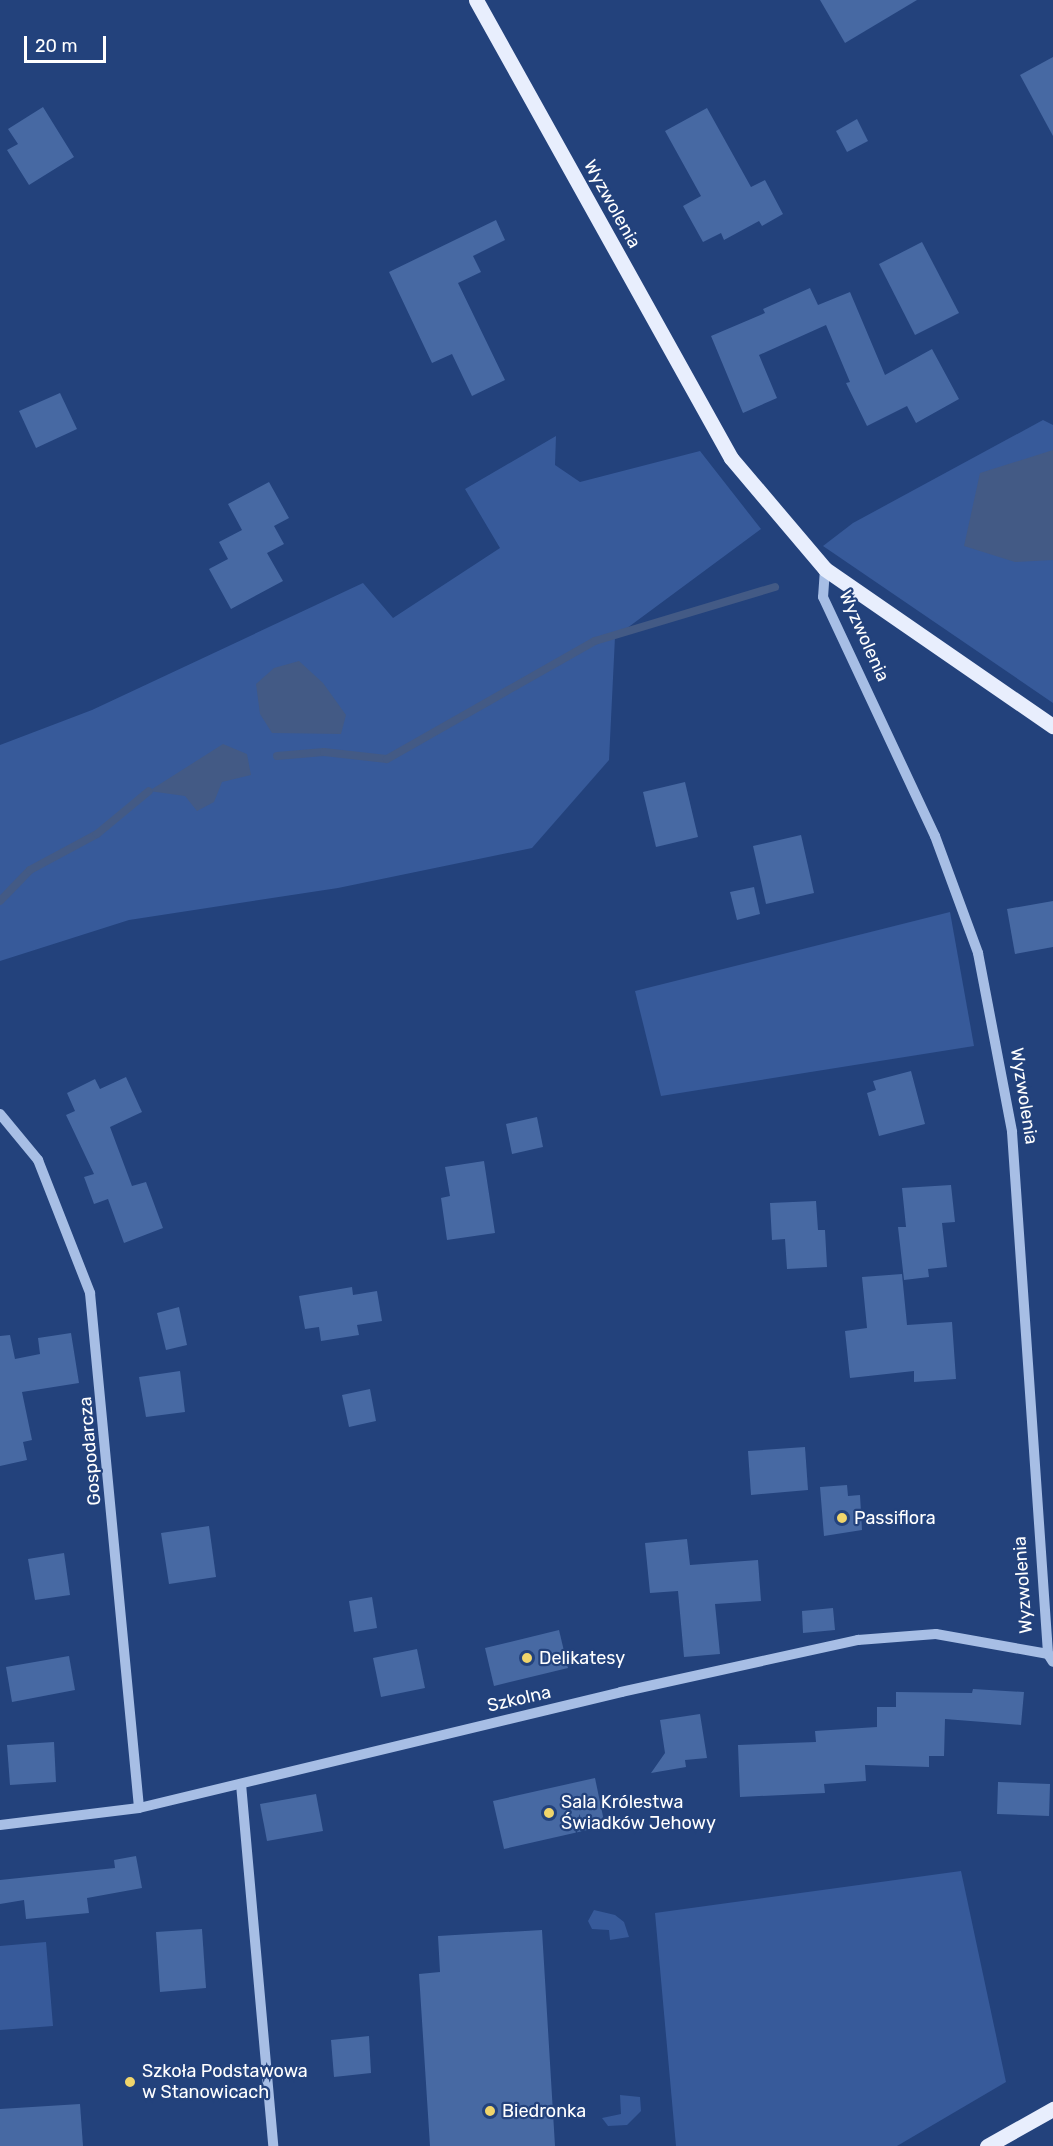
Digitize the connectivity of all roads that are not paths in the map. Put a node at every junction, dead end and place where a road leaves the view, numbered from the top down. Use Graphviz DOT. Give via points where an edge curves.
graph roads {
  1 [pos="476,0"];
  2 [pos="825,569"];
  3 [pos="1053,726"];
  4 [pos="0,1114"];
  5 [pos="1050,1658"];
  6 [pos="241,1784"];
  7 [pos="139,1808"];
  8 [pos="0,1825"];
  9 [pos="1053,2109"];
  10 [pos="273,2146"];
  11 [pos="987,2146"];
  1 -- 2 [label="main road, Wyzwolenia" via="731,458"];
  2 -- 3 [label="main road, Wyzwolenia"];
  2 -- 5 [label="street, Wyzwolenia" via="823,597 935,836 980,965 1012,1132"];
  4 -- 7 [label="street, Gospodarcza" via="38,1160 90,1293"];
  5 -- 6 [label="street, Szkolna" via="936,1634 858,1640 621,1692"];
  6 -- 7 [label="street, Szkolna"];
  6 -- 10 [label="street"];
  7 -- 8 [label="street, Szkolna"];
  9 -- 11 [label="main road"];
}
